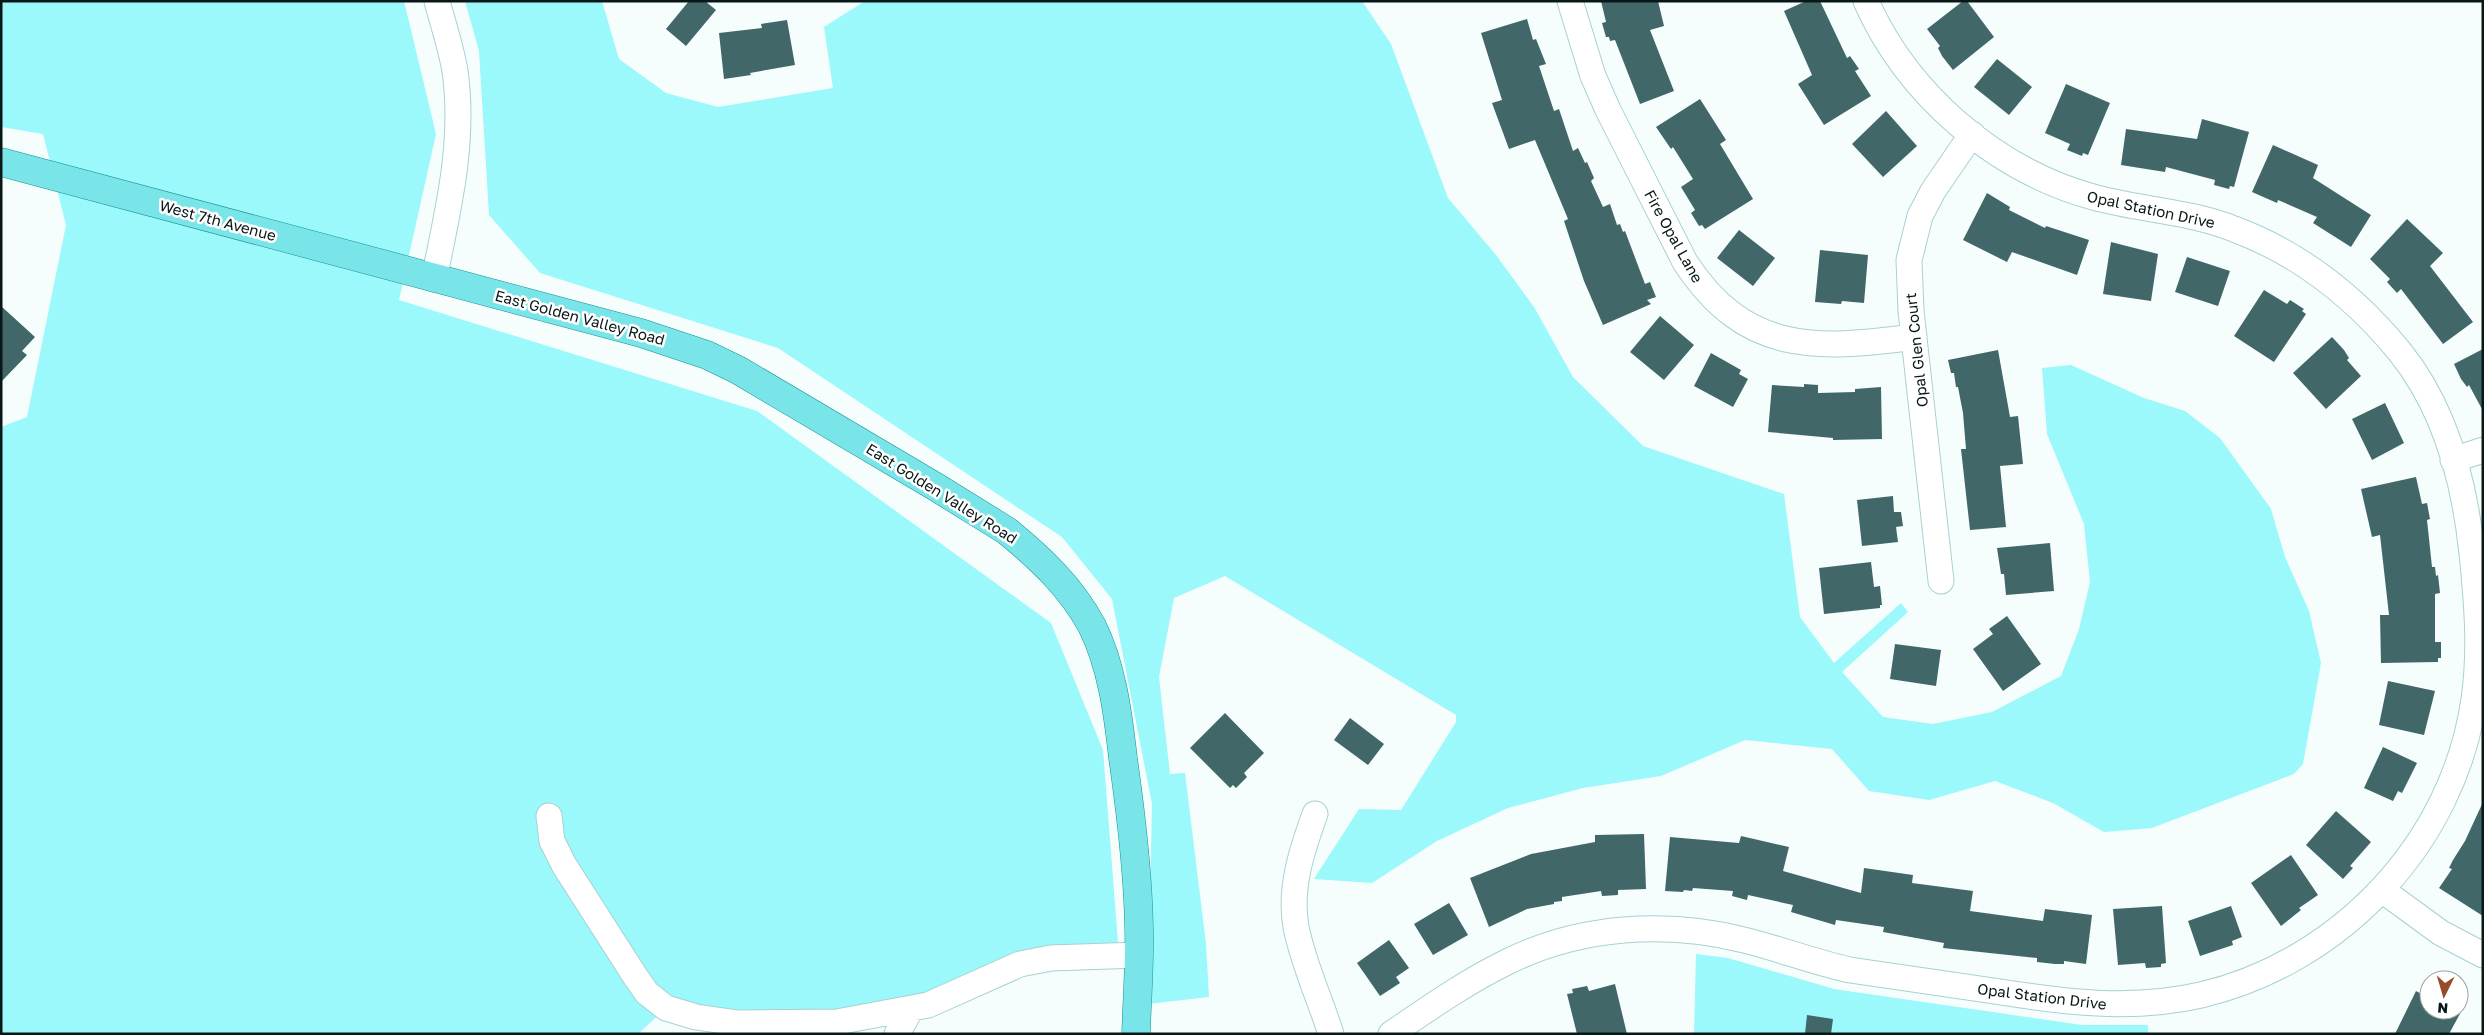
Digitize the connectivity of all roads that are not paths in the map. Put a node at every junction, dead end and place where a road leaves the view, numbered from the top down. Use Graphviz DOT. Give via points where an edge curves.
graph roads {
  1 [pos="437,1"];
  2 [pos="1570,1"];
  3 [pos="1866,1"];
  4 [pos="1972,134"];
  5 [pos="1,162"];
  6 [pos="434,279"];
  7 [pos="1914,337"];
  8 [pos="2483,450"];
  9 [pos="2453,460"];
  10 [pos="1941,581"];
  11 [pos="1316,814"];
  12 [pos="549,816"];
  13 [pos="2382,890"];
  14 [pos="1139,955"];
  15 [pos="2483,955"];
  16 [pos="911,1009"];
  17 [pos="897,1034"];
  18 [pos="1136,1034"];
  19 [pos="1331,1034"];
  20 [pos="1391,1034"];
  1 -- 6 [label="street" via="455,70 458,122 454,179"];
  2 -- 7 [label="street, Fire Opal Lane" via="1593,76 1608,110 1685,262 1719,305 1744,323 1774,337 1805,343 1841,345"];
  3 -- 4 [label="street, Opal Station Drive" via="1907,70 1935,102"];
  4 -- 7 [label="street, Opal Glen Court" via="1933,191 1914,235 1909,268"];
  4 -- 9 [label="street, Opal Station Drive" via="2029,171 2061,187 2126,205 2214,222 2274,246 2312,269 2348,297 2405,358 2439,418"];
  5 -- 6 [label="main road, West 7th Avenue"];
  6 -- 14 [label="main road, East Golden Valley Road" via="641,333 707,355 774,390 943,492 1007,532 1037,556 1068,587 1082,609 1093,628 1111,683 1120,729 1135,862"];
  7 -- 10 [label="street, Opal Glen Court"];
  8 -- 9 [label="street"];
  9 -- 13 [label="street, Opal Station Drive" via="2470,535 2475,580 2478,648 2474,701 2454,776 2438,810 2415,850"];
  11 -- 19 [label="street" via="1303,846 1294,899 1296,927"];
  12 -- 16 [label="street" via="552,841 564,864 647,993 666,1008 696,1018 738,1023 837,1022"];
  13 -- 15 [label="street" via="2441,933"];
  13 -- 20 [label="street, Opal Station Drive" via="2331,935 2292,959 2257,976 2201,995 2150,1003 2109,1005 2059,1001 1850,970 1744,940 1706,933 1637,929 1607,931 1541,947 1450,994"];
  14 -- 16 [label="street" via="1051,958 1020,964 928,1005"];
  14 -- 18 [label="main road, East Golden Valley Road"];
  16 -- 17 [label="street"];
}
